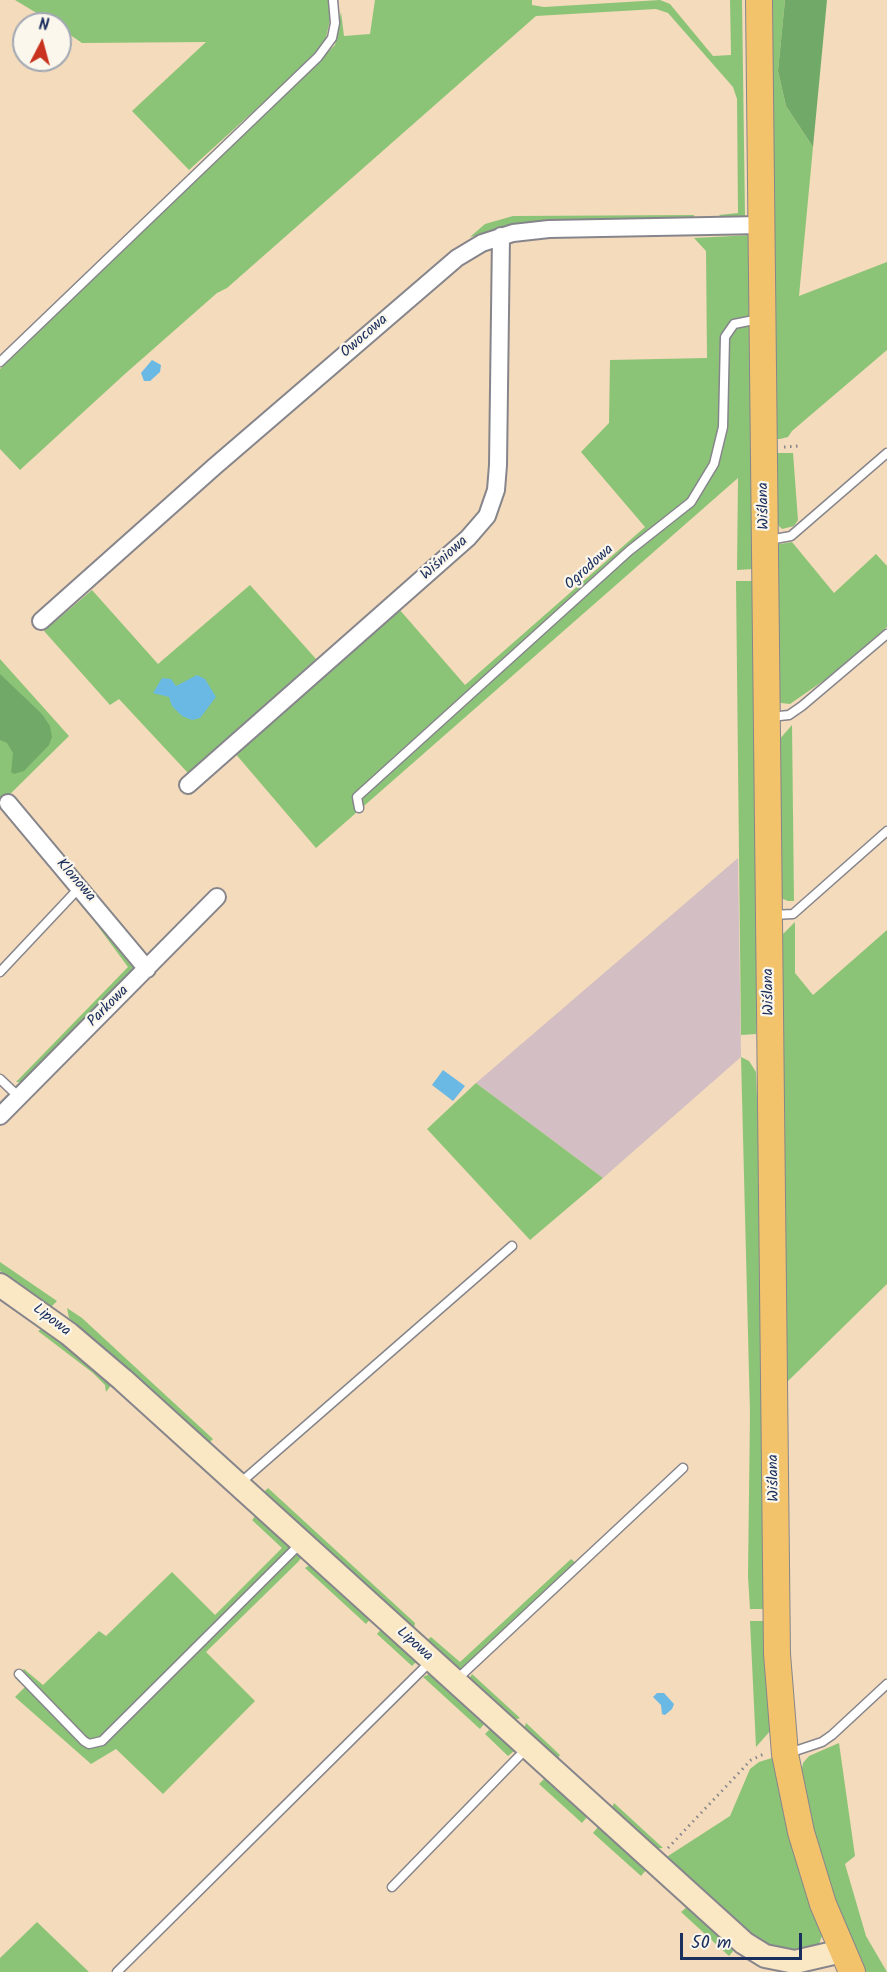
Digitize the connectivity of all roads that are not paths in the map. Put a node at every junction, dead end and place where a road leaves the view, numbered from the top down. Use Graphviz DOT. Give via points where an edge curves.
graph roads {
  1 [pos="333,0"];
  2 [pos="759,0"];
  3 [pos="762,225"];
  4 [pos="501,236"];
  5 [pos="763,318"];
  6 [pos="0,362"];
  7 [pos="887,453"];
  8 [pos="765,540"];
  9 [pos="41,621"];
  10 [pos="887,634"];
  11 [pos="767,717"];
  12 [pos="188,784"];
  13 [pos="4,807"];
  14 [pos="359,808"];
  15 [pos="887,831"];
  16 [pos="80,887"];
  17 [pos="217,897"];
  18 [pos="769,915"];
  19 [pos="147,969"];
  20 [pos="0,972"];
  21 [pos="0,1079"];
  22 [pos="19,1097"];
  23 [pos="0,1116"];
  24 [pos="512,1246"];
  25 [pos="0,1285"];
  26 [pos="683,1468"];
  27 [pos="238,1485"];
  28 [pos="302,1542"];
  29 [pos="431,1660"];
  30 [pos="20,1674"];
  31 [pos="454,1681"];
  32 [pos="887,1684"];
  33 [pos="527,1748"];
  34 [pos="785,1750"];
  35 [pos="392,1887"];
  36 [pos="847,1961"];
  37 [pos="795,1967"];
  38 [pos="117,1972"];
  1 -- 6 [label="lane" via="332,38 318,57"];
  2 -- 3 [label="main road, Wiślana"];
  3 -- 4 [label="street, Owocowa" via="549,229"];
  3 -- 5 [label="main road, Wiślana"];
  4 -- 9 [label="street, Owocowa" via="457,258"];
  4 -- 12 [label="street, Wiśniowa" via="498,465 496,490 487,516 468,538"];
  5 -- 8 [label="main road, Wiślana"];
  5 -- 14 [label="lane, Ogrodowa" via="739,321 725,337 721,437 714,464 691,502 629,550 357,797"];
  7 -- 8 [label="lane" via="791,536"];
  8 -- 11 [label="main road, Wiślana"];
  10 -- 11 [label="lane" via="789,715"];
  11 -- 18 [label="main road, Wiślana"];
  13 -- 16 [label="street, Klonowa"];
  15 -- 18 [label="lane" via="793,914"];
  16 -- 19 [label="street, Klonowa"];
  16 -- 20 [label="lane"];
  17 -- 19 [label="street, Parkowa"];
  18 -- 34 [label="main road, Wiślana" via="777,1654"];
  19 -- 22 [label="street, Parkowa"];
  21 -- 22 [label="lane"];
  22 -- 23 [label="street, Parkowa"];
  24 -- 27 [label="lane"];
  25 -- 27 [label="street, Lipowa" via="101,1360"];
  26 -- 31 [label="lane"];
  27 -- 28 [label="street, Lipowa"];
  28 -- 29 [label="street, Lipowa"];
  28 -- 30 [label="lane" via="102,1741 84,1741"];
  29 -- 31 [label="street, Lipowa"];
  29 -- 38 [label="lane"];
  31 -- 33 [label="street, Lipowa"];
  32 -- 34 [label="lane" via="822,1742"];
  33 -- 35 [label="lane"];
  33 -- 37 [label="street, Lipowa" via="754,1950"];
  34 -- 36 [label="main road, Wiślana" via="808,1858"];
  36 -- 37 [label="street, Lipowa"];
}
